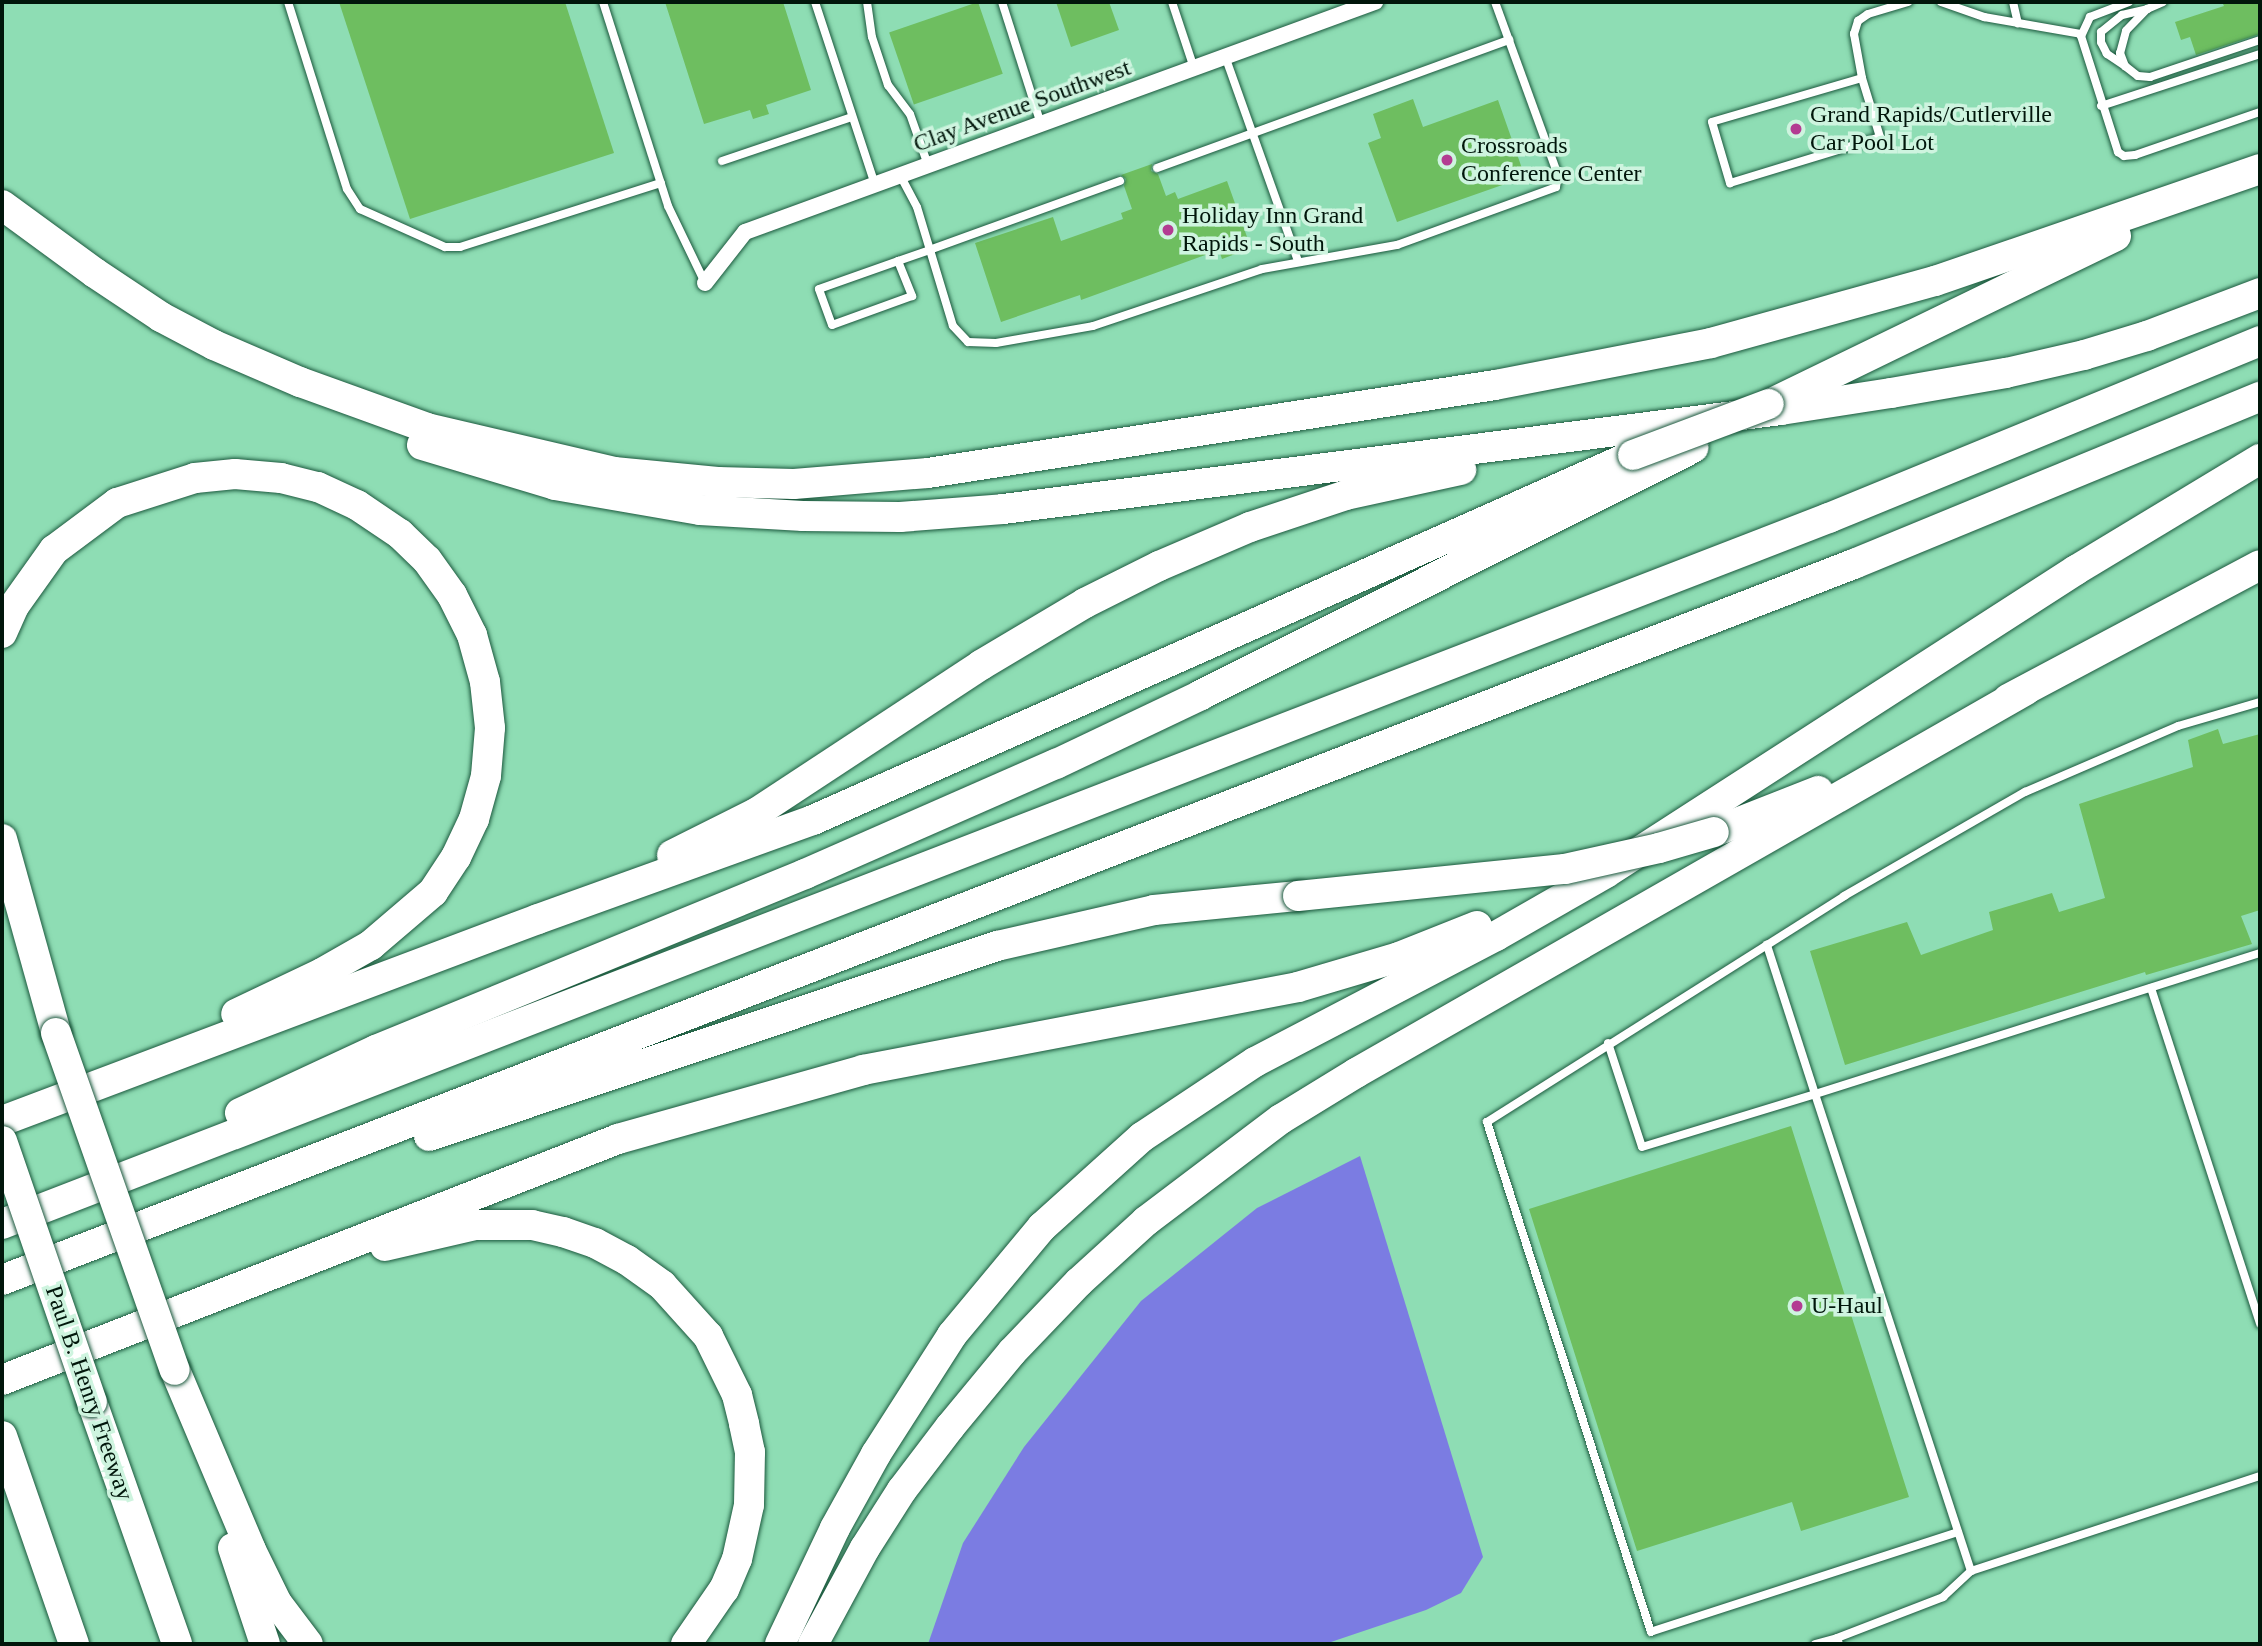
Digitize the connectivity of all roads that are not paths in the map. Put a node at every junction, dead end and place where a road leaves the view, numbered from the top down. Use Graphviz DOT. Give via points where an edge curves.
graph roads {
  1 [pos="288,2"];
  2 [pos="603,2"];
  3 [pos="815,2"];
  4 [pos="867,2"];
  5 [pos="1002,2"];
  6 [pos="1172,2"];
  7 [pos="1375,2"];
  8 [pos="1495,2"];
  9 [pos="1908,2"];
  10 [pos="1941,2"];
  11 [pos="2013,2"];
  12 [pos="2129,2"];
  13 [pos="2163,2"];
  14 [pos="2147,9"];
  15 [pos="2018,23"];
  16 [pos="2081,34"];
  17 [pos="1509,40"];
  18 [pos="2260,40"];
  19 [pos="2260,54"];
  20 [pos="1225,57"];
  21 [pos="2124,66"];
  22 [pos="1194,68"];
  23 [pos="1862,78"];
  24 [pos="2101,106"];
  25 [pos="2260,112"];
  26 [pos="852,117"];
  27 [pos="1041,124"];
  28 [pos="1252,133"];
  29 [pos="722,161"];
  30 [pos="928,165"];
  31 [pos="1157,167"];
  32 [pos="2260,169"];
  33 [pos="900,175"];
  34 [pos="1120,181"];
  35 [pos="661,183"];
  36 [pos="875,184"];
  37 [pos="2,205"];
  38 [pos="932,249"];
  39 [pos="898,261"];
  40 [pos="1298,261"];
  41 [pos="705,283"];
  42 [pos="2260,293"];
  43 [pos="2260,341"];
  44 [pos="214,345"];
  45 [pos="2260,397"];
  46 [pos="1775,407"];
  47 [pos="2260,459"];
  48 [pos="2260,565"];
  49 [pos="2,634"];
  50 [pos="2026,690"];
  51 [pos="2260,702"];
  52 [pos="1705,824"];
  53 [pos="2,839"];
  54 [pos="2,882"];
  55 [pos="538,919"];
  56 [pos="1767,945"];
  57 [pos="2260,953"];
  58 [pos="2151,988"];
  59 [pos="56,1033"];
  60 [pos="1608,1043"];
  61 [pos="114,1079"];
  62 [pos="1815,1094"];
  63 [pos="2,1121"];
  64 [pos="2,1141"];
  65 [pos="165,1218"];
  66 [pos="2,1224"];
  67 [pos="2,1280"];
  68 [pos="204,1300"];
  69 [pos="2260,1324"];
  70 [pos="175,1370"];
  71 [pos="2,1380"];
  72 [pos="2,1436"];
  73 [pos="2260,1476"];
  74 [pos="1958,1532"];
  75 [pos="1971,1571"];
  76 [pos="1651,1632"];
  77 [pos="1838,1641"];
  78 [pos="74,1644"];
  79 [pos="177,1644"];
  80 [pos="265,1644"];
  81 [pos="308,1644"];
  82 [pos="686,1644"];
  83 [pos="780,1644"];
  84 [pos="813,1644"];
  85 [pos="1655,1644"];
  86 [pos="1815,1644"];
  1 -- 35 [label="lane" via="347,189 360,209 445,247 460,247"];
  2 -- 35 [label="lane"];
  3 -- 26 [label="lane"];
  4 -- 30 [label="lane" via="866,15 888,85 910,114"];
  5 -- 27 [label="lane"];
  6 -- 22 [label="lane"];
  7 -- 20 [label="street, Clay Avenue Southwest"];
  8 -- 17 [label="lane"];
  9 -- 23 [label="lane" via="1858,21 1854,47"];
  10 -- 15 [label="lane"];
  11 -- 15 [label="lane"];
  12 -- 16 [label="lane" via="2090,18"];
  13 -- 14 [label="lane"];
  14 -- 21 [label="lane" via="2126,31 2120,53"];
  14 -- 21 [label="lane" via="2122,15 2101,32 2107,54"];
  15 -- 16 [label="lane"];
  16 -- 24 [label="lane"];
  17 -- 28 [label="lane"];
  17 -- 40 [label="lane" via="1558,175 1556,187 1397,245"];
  18 -- 21 [label="lane" via="2150,77 2138,76"];
  19 -- 24 [label="lane"];
  20 -- 22 [label="street, Clay Avenue Southwest"];
  20 -- 28 [label="lane"];
  22 -- 27 [label="street, Clay Avenue Southwest"];
  23 -- 23 [label="lane" via="1880,137 1730,183 1712,122"];
  24 -- 25 [label="lane" via="2114,146 2124,156"];
  26 -- 29 [label="lane"];
  26 -- 36 [label="lane"];
  27 -- 30 [label="street, Clay Avenue Southwest"];
  28 -- 31 [label="lane"];
  28 -- 40 [label="lane"];
  30 -- 33 [label="street, Clay Avenue Southwest"];
  32 -- 44 [label="highway" via="1935,281 1711,343 1468,389 862,480 718,482 587,467 427,428"];
  32 -- 46 [label="highway" via="1836,373"];
  33 -- 36 [label="street, Clay Avenue Southwest"];
  33 -- 38 [label="lane"];
  34 -- 38 [label="lane"];
  35 -- 41 [label="lane"];
  36 -- 41 [label="street, Clay Avenue Southwest" via="745,232"];
  37 -- 44 [label="highway" via="117,288"];
  38 -- 39 [label="lane"];
  38 -- 40 [label="lane" via="953,326 968,342 996,343 1093,326"];
  39 -- 39 [label="lane" via="819,289 832,325 912,296"];
  42 -- 46 [label="highway" via="2084,355 2006,373"];
  43 -- 66 [label="highway" via="1829,518"];
  44 -- 46 [label="highway" via="358,422 477,464 555,485 700,510 803,516 900,517 1003,509"];
  45 -- 65 [label="highway" via="1828,574"];
  46 -- 55 [label="highway, bridge" via="1633,455 813,820"];
  46 -- 55 [label="highway" via="1544,456 1425,475 1250,527 1085,603 981,665 756,813"];
  46 -- 66 [label="highway, bridge" via="1056,764 793,879 376,1050"];
  47 -- 52 [label="highway" via="2076,570"];
  48 -- 50 [label="highway"];
  49 -- 61 [label="highway" via="14,606 54,550 117,503 195,478 234,474 281,478 318,487 357,505 400,534 427,560 472,635 485,682 490,728 486,776 474,818 433,891 372,945 350,958 173,1044"];
  50 -- 52 [label="highway" via="1847,779"];
  50 -- 84 [label="highway" via="1356,1073 1281,1119 1146,1221 1031,1332 950,1427 865,1548"];
  51 -- 56 [label="lane" via="2178,726 2025,792"];
  52 -- 65 [label="highway, bridge" via="1659,848 1565,869 1154,910 997,946 432,1135"];
  52 -- 68 [label="highway" via="1399,957 1266,995 863,1070 701,1114 519,1175"];
  52 -- 83 [label="highway" via="1222,1081 1142,1137 1084,1187 1010,1262 939,1353 835,1528"];
  53 -- 59 [label="highway"];
  54 -- 59 [label="highway"];
  55 -- 61 [label="highway"];
  56 -- 60 [label="lane"];
  56 -- 62 [label="lane"];
  57 -- 58 [label="lane"];
  58 -- 62 [label="lane"];
  58 -- 69 [label="lane"];
  59 -- 70 [label="highway, bridge"];
  60 -- 62 [label="lane" via="1642,1147"];
  60 -- 76 [label="lane" via="1487,1122"];
  61 -- 63 [label="highway"];
  62 -- 74 [label="lane"];
  64 -- 79 [label="highway, Paul B. Henry Freeway, bridge"];
  65 -- 67 [label="highway"];
  68 -- 71 [label="highway"];
  68 -- 82 [label="highway" via="388,1245 475,1225 543,1228 596,1243 627,1260 662,1285 708,1336 737,1395 750,1452 749,1504 737,1559 724,1589"];
  70 -- 80 [label="highway"];
  70 -- 81 [label="highway" via="251,1550 277,1603"];
  72 -- 78 [label="highway"];
  73 -- 75 [label="lane"];
  74 -- 75 [label="lane"];
  74 -- 76 [label="lane"];
  75 -- 77 [label="lane" via="1942,1597"];
  76 -- 85 [label="lane"];
  77 -- 86 [label="lane"];
}
